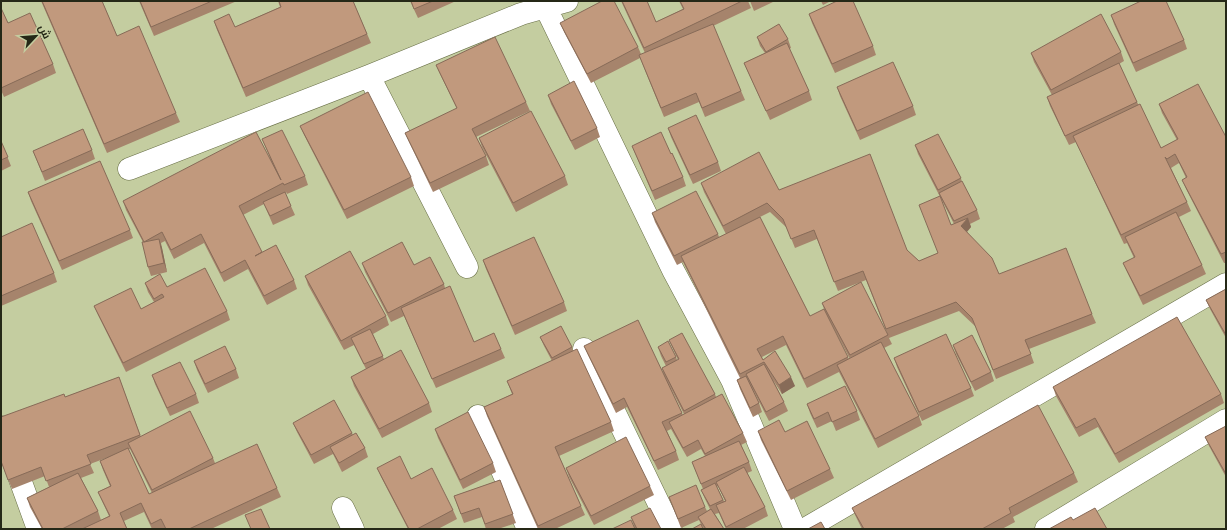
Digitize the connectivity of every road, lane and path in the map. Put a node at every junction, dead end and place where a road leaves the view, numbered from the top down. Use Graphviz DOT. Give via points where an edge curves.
graph roads {
  1 [pos="567,1"];
  2 [pos="518,8"];
  3 [pos="546,8"];
  4 [pos="369,76"];
  5 [pos="129,169"];
  6 [pos="466,267"];
  7 [pos="1226,284"];
  8 [pos="584,349"];
  9 [pos="478,416"];
  10 [pos="1226,420"];
  11 [pos="1,427"];
  12 [pos="343,508"];
  13 [pos="38,529"];
  14 [pos="353,529"];
  15 [pos="528,529"];
  16 [pos="671,529"];
  17 [pos="795,529"];
  18 [pos="805,529"];
  19 [pos="1046,529"];
  1 -- 3 [label="street"];
  2 -- 3 [label="street"];
  2 -- 4 [label="street"];
  3 -- 17 [label="street" via="673,270 732,380"];
  4 -- 5 [label="street"];
  4 -- 6 [label="street"];
  7 -- 18 [label="street"];
  8 -- 16 [label="street"];
  9 -- 15 [label="street"];
  10 -- 19 [label="street"];
  11 -- 13 [label="street"];
  12 -- 14 [label="street"];
}
